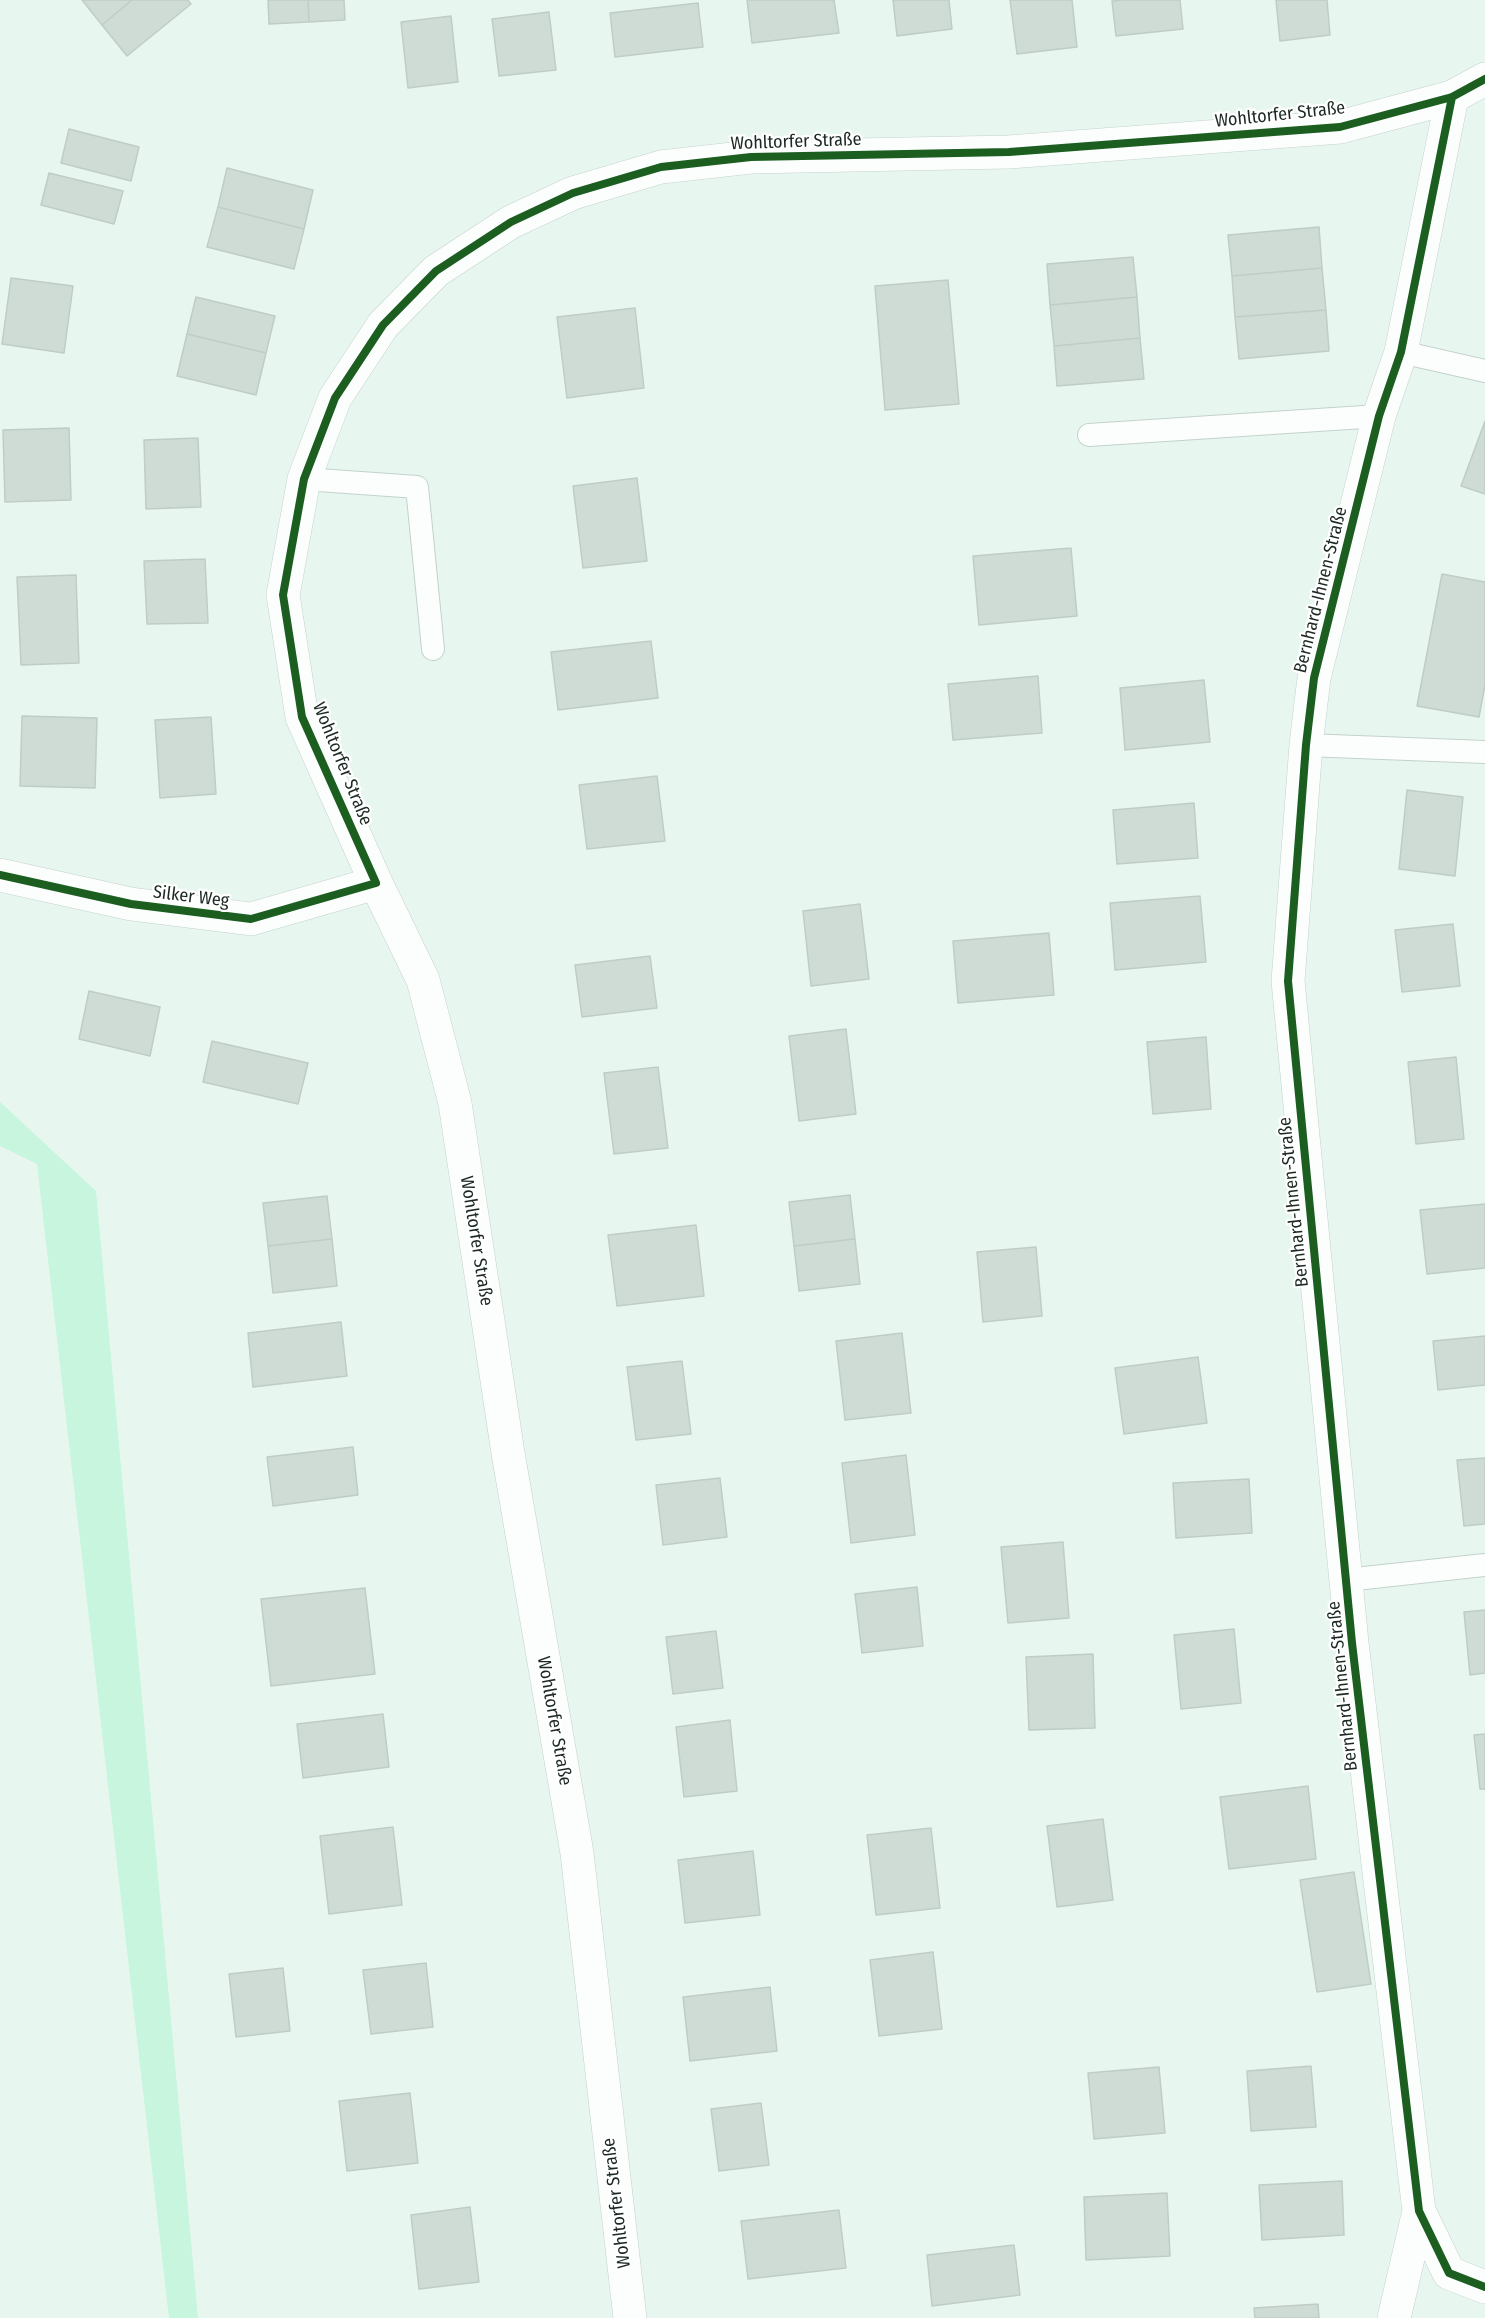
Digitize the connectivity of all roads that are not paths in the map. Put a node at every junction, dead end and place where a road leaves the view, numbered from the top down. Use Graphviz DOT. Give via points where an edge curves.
graph roads {
  1 [pos="1485,79"];
  2 [pos="1452,97"];
  3 [pos="1401,352"];
  4 [pos="1485,371"];
  5 [pos="1379,416"];
  6 [pos="1089,435"];
  7 [pos="304,479"];
  8 [pos="433,649"];
  9 [pos="1306,745"];
  10 [pos="1485,752"];
  11 [pos="0,875"];
  12 [pos="376,882"];
  13 [pos="1485,1565"];
  14 [pos="1346,1580"];
  15 [pos="1419,2211"];
  16 [pos="1485,2287"];
  17 [pos="630,2318"];
  18 [pos="1394,2318"];
  1 -- 2 [label="street, Wohltorfer Straße"];
  2 -- 3 [label="street, Bernhard-Ihnen-Straße"];
  2 -- 7 [label="street, Wohltorfer Straße" via="1340,127 1009,152 751,157 661,166 573,193 511,222 469,248 436,271 383,324 335,398"];
  3 -- 4 [label="lane"];
  3 -- 5 [label="street, Bernhard-Ihnen-Straße"];
  5 -- 6 [label="lane"];
  5 -- 9 [label="street, Bernhard-Ihnen-Straße" via="1314,678"];
  7 -- 8 [label="lane" via="417,487"];
  7 -- 12 [label="street, Wohltorfer Straße" via="283,595 302,717"];
  9 -- 10 [label="lane"];
  9 -- 14 [label="street, Bernhard-Ihnen-Straße" via="1288,981"];
  11 -- 12 [label="street, Silker Weg" via="131,904 251,919"];
  12 -- 17 [label="street, Wohltorfer Straße" via="423,980 455,1103 508,1453 577,1853"];
  13 -- 14 [label="lane"];
  14 -- 15 [label="street, Bernhard-Ihnen-Straße"];
  15 -- 16 [label="street, Bernhard-Ihnen-Straße" via="1449,2272"];
  15 -- 18 [label="street"];
}
